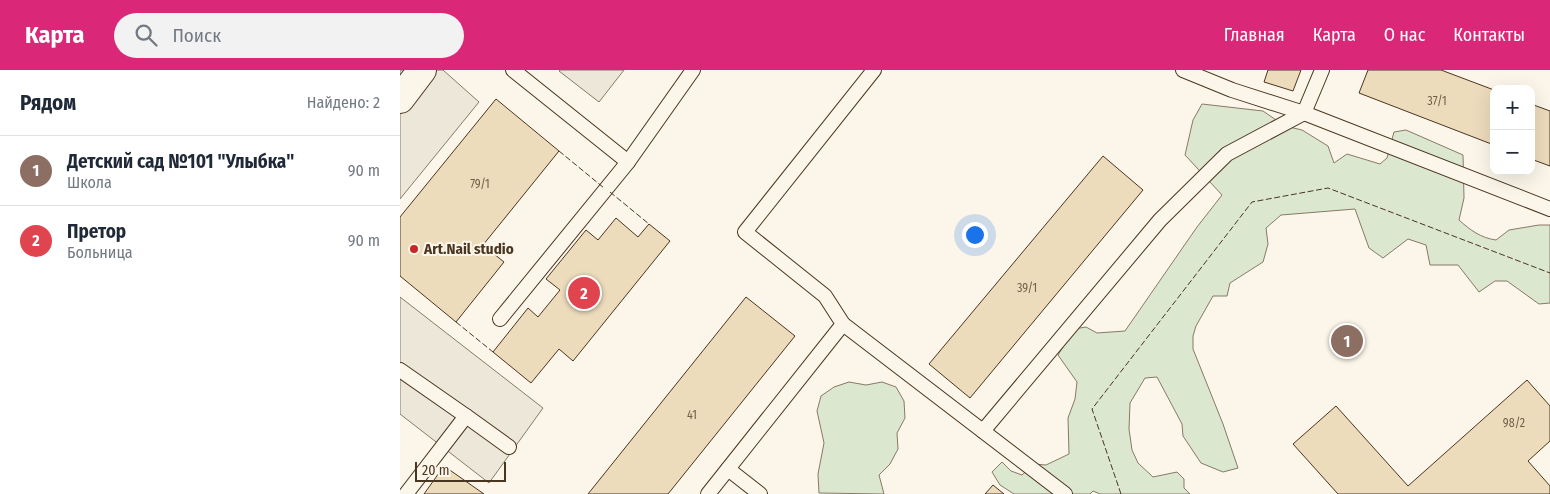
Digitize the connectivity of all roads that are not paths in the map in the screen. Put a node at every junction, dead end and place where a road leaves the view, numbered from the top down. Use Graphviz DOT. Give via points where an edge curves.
graph roads {
  1 [pos="422,70"];
  2 [pos="513,70"];
  3 [pos="693,70"];
  4 [pos="874,70"];
  5 [pos="1183,70"];
  6 [pos="1322,70"];
  7 [pos="400,99"];
  8 [pos="1304,113"];
  9 [pos="628,162"];
  10 [pos="1550,209"];
  11 [pos="500,319"];
  12 [pos="843,324"];
  13 [pos="400,370"];
  14 [pos="466,416"];
  15 [pos="983,431"];
  16 [pos="509,447"];
  17 [pos="728,469"];
  18 [pos="406,494"];
  19 [pos="708,494"];
  20 [pos="760,494"];
  21 [pos="1066,494"];
  1 -- 7 [label="street"];
  2 -- 9 [label="lane"];
  3 -- 9 [label="lane"];
  4 -- 12 [label="lane" via="744,232 825,296"];
  5 -- 8 [label="lane"];
  6 -- 8 [label="lane"];
  8 -- 10 [label="lane"];
  8 -- 15 [label="lane" via="1227,154 1160,220"];
  9 -- 11 [label="lane"];
  12 -- 15 [label="lane"];
  12 -- 17 [label="lane"];
  13 -- 14 [label="lane"];
  14 -- 16 [label="lane"];
  14 -- 18 [label="lane"];
  15 -- 21 [label="lane"];
  17 -- 19 [label="lane"];
  17 -- 20 [label="lane"];
}
